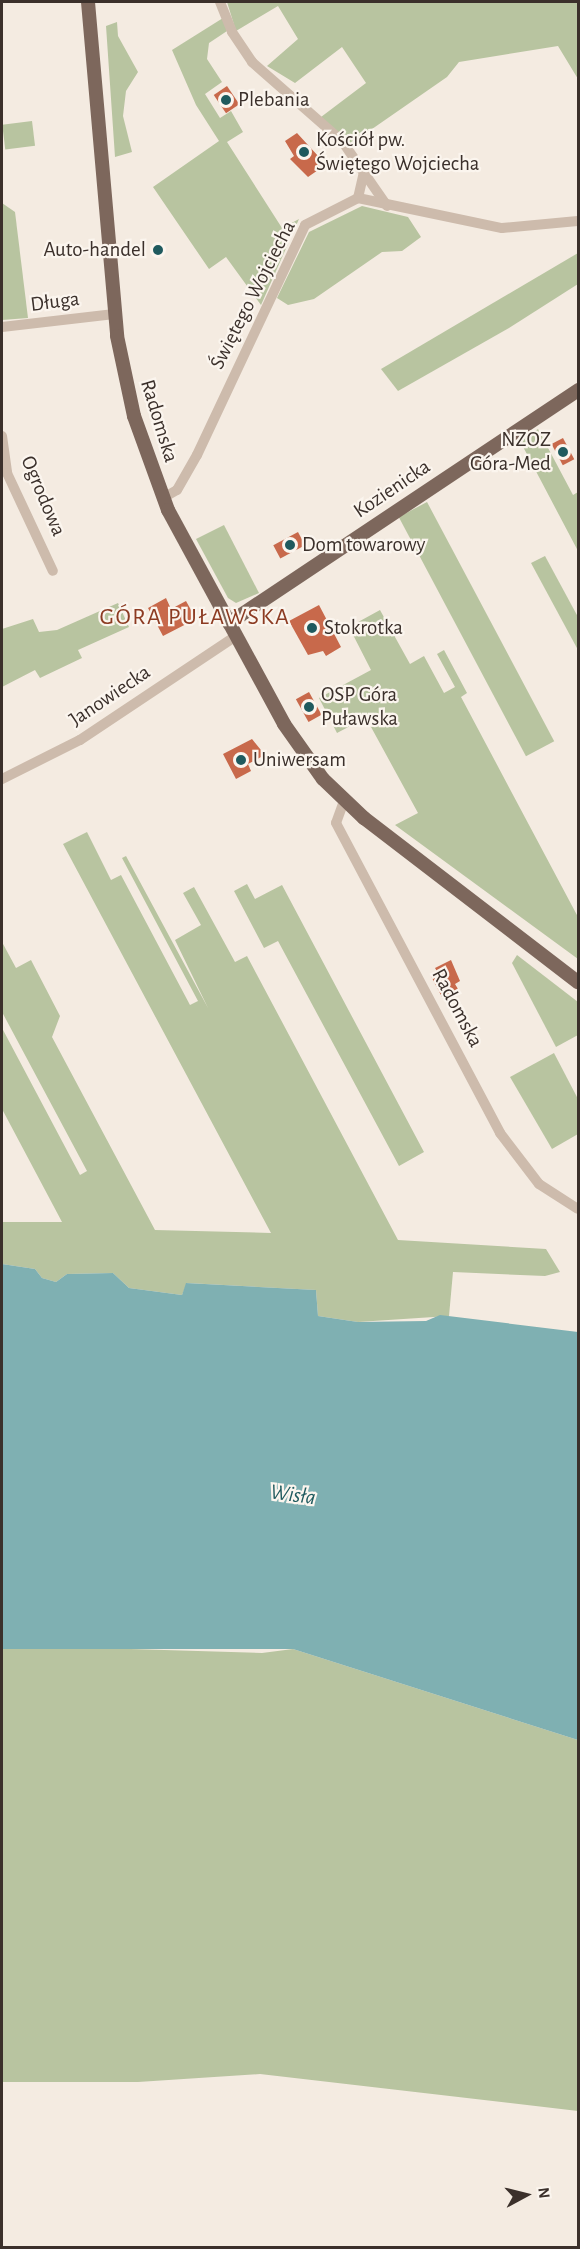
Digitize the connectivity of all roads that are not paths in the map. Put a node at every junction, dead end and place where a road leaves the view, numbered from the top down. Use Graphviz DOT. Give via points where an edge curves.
graph roads {
  1 [pos="88,2"];
  2 [pos="220,2"];
  3 [pos="364,173"];
  4 [pos="358,198"];
  5 [pos="387,206"];
  6 [pos="579,221"];
  7 [pos="114,314"];
  8 [pos="2,327"];
  9 [pos="579,390"];
  10 [pos="2,436"];
  11 [pos="163,498"];
  12 [pos="53,570"];
  13 [pos="233,630"];
  14 [pos="2,779"];
  15 [pos="345,801"];
  16 [pos="579,982"];
  17 [pos="579,1209"];
  1 -- 7 [label="main road, Radomska"];
  2 -- 3 [label="street" via="232,32 252,62 300,100 342,141"];
  3 -- 4 [label="street"];
  3 -- 5 [label="street"];
  4 -- 5 [label="street"];
  4 -- 11 [label="street, Świętego Wojciecha" via="305,225 196,455 177,490"];
  5 -- 6 [label="street" via="502,228"];
  7 -- 8 [label="street, Długa"];
  7 -- 11 [label="main road, Radomska" via="129,398"];
  9 -- 13 [label="main road, Kozienicka"];
  10 -- 12 [label="street, Ogrodowa" via="7,473"];
  11 -- 13 [label="main road, Radomska"];
  13 -- 14 [label="street, Janowiecka" via="80,740"];
  13 -- 15 [label="main road, Radomska" via="304,754"];
  15 -- 16 [label="main road, Radomska"];
  15 -- 17 [label="street, Radomska" via="336,823 500,1133 539,1184"];
}
